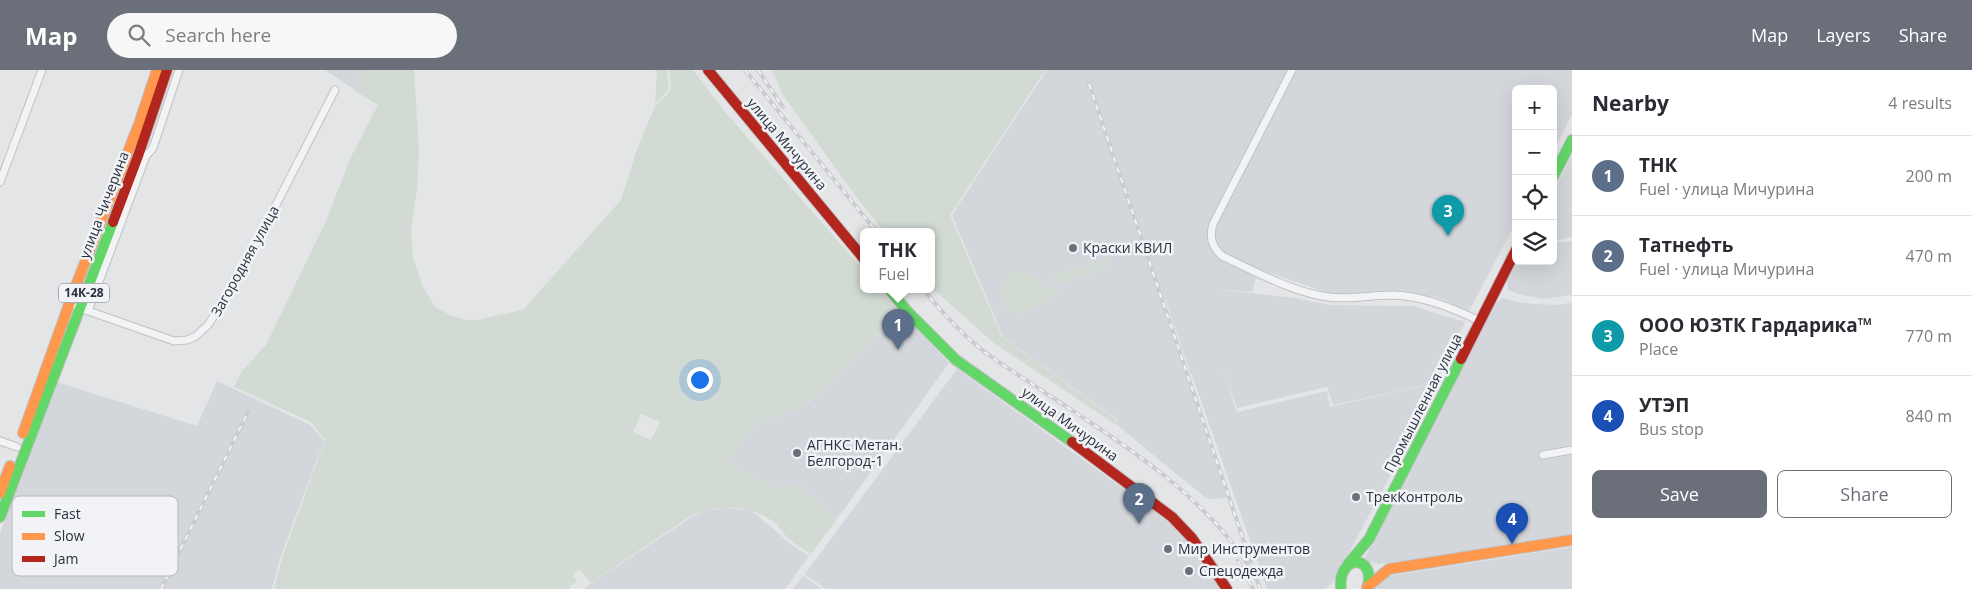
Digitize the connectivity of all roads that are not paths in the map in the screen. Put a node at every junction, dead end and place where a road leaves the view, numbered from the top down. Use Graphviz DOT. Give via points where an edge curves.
graph roads {
  1 [pos="42,70"];
  2 [pos="157,70"];
  3 [pos="168,70"];
  4 [pos="179,70"];
  5 [pos="708,70"];
  6 [pos="1292,70"];
  7 [pos="335,90"];
  8 [pos="1572,140"];
  9 [pos="1554,175"];
  10 [pos="0,182"];
  11 [pos="860,254"];
  12 [pos="1512,258"];
  13 [pos="892,293"];
  14 [pos="79,307"];
  15 [pos="1480,321"];
  16 [pos="0,441"];
  17 [pos="21,448"];
  18 [pos="1572,450"];
  19 [pos="1543,455"];
  20 [pos="0,493"];
  21 [pos="0,517"];
  22 [pos="1572,540"];
  23 [pos="1364,546"];
  24 [pos="1348,564"];
  25 [pos="1366,566"];
  26 [pos="1388,569"];
  27 [pos="1340,584"];
  28 [pos="1367,588"];
  29 [pos="1227,589"];
  30 [pos="1332,589"];
  1 -- 10 [label="street"];
  2 -- 14 [label="main road, улица Чичерина / 14К-28"];
  3 -- 14 [label="main road, улица Чичерина / 14К-28"];
  4 -- 14 [label="street" via="153,148 146,156"];
  5 -- 11 [label="main road, улица Мичурина"];
  6 -- 15 [label="street" via="1213,224 1211,241 1215,249 1222,256 1276,281 1325,297 1392,295 1416,298"];
  7 -- 14 [label="street, Загородняя улица" via="239,276 208,325 196,336 174,341"];
  8 -- 9 [label="main road"];
  12 -- 15 [label="main road, Промышленная улица"];
  13 -- 29 [label="main road, улица Мичурина" via="956,360 1172,517 1192,538"];
  14 -- 17 [label="main road, улица Чичерина / 14К-28"];
  15 -- 23 [label="main road, Промышленная улица"];
  16 -- 17 [label="street"];
  17 -- 20 [label="main road, улица Чичерина / 14К-28"];
  17 -- 21 [label="main road, улица Чичерина / 14К-28"];
  18 -- 19 [label="street"];
  22 -- 26 [label="main road"];
  23 -- 24 [label="main road, Промышленная улица"];
  23 -- 25 [label="main road"];
  24 -- 25 [label="main road" via="1359,562"];
  24 -- 27 [label="main road, Промышленная улица"];
  25 -- 26 [label="main road"];
  25 -- 28 [label="main road" via="1370,574"];
  26 -- 28 [label="main road"];
  27 -- 30 [label="main road, Промышленная улица"];
}
